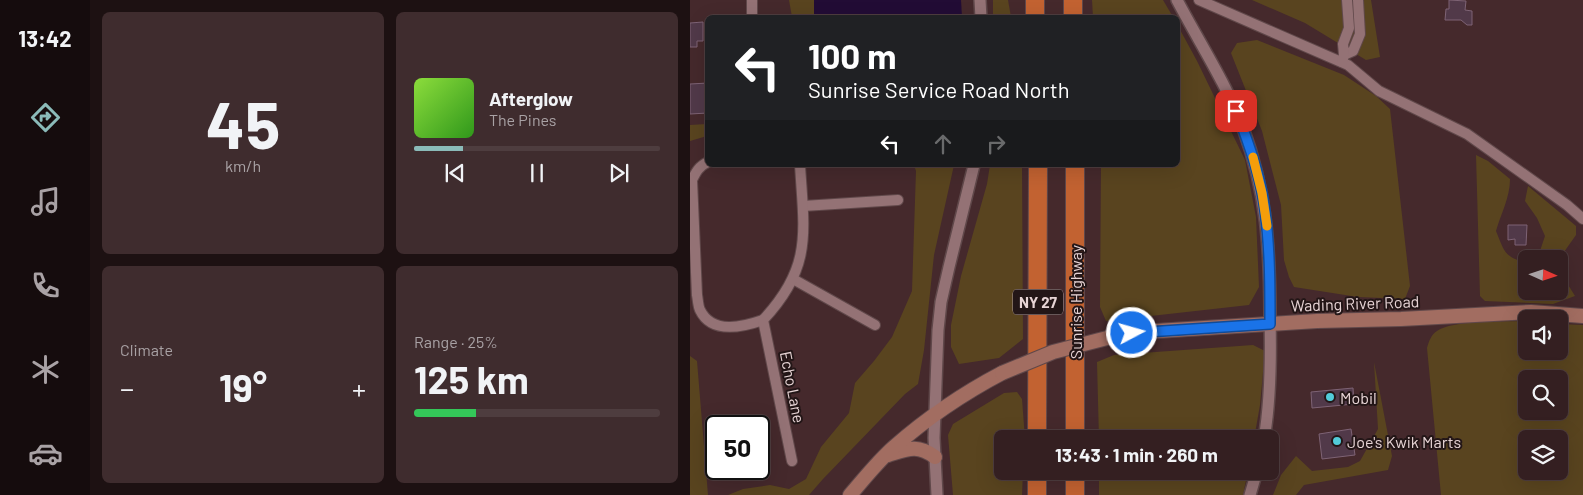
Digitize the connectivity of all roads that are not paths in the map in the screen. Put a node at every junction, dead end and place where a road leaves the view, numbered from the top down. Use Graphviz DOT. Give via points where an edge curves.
graph roads {
  1 [pos="752,0"];
  2 [pos="980,0"];
  3 [pos="1035,0"];
  4 [pos="1073,0"];
  5 [pos="1177,0"];
  6 [pos="1199,0"];
  7 [pos="1347,0"];
  8 [pos="1358,0"];
  9 [pos="752,15"];
  10 [pos="981,15"];
  11 [pos="1035,15"];
  12 [pos="1073,15"];
  13 [pos="1343,59"];
  14 [pos="705,164"];
  15 [pos="800,167"];
  16 [pos="974,167"];
  17 [pos="1038,167"];
  18 [pos="1075,167"];
  19 [pos="898,200"];
  20 [pos="803,206"];
  21 [pos="1583,219"];
  22 [pos="792,279"];
  23 [pos="1583,316"];
  24 [pos="763,320"];
  25 [pos="1270,324"];
  26 [pos="875,325"];
  27 [pos="935,414"];
  28 [pos="1037,430"];
  29 [pos="1075,430"];
  30 [pos="1265,430"];
  31 [pos="885,456"];
  32 [pos="935,457"];
  33 [pos="792,461"];
  34 [pos="1037,480"];
  35 [pos="1075,480"];
  36 [pos="1254,480"];
  37 [pos="850,495"];
  38 [pos="937,495"];
  39 [pos="1037,495"];
  40 [pos="1075,495"];
  41 [pos="1250,495"];
  1 -- 9 [label="street"];
  2 -- 10 [label="street"];
  3 -- 11 [label="highway"];
  4 -- 12 [label="highway"];
  5 -- 25 [label="street" via="1232,102 1253,157 1267,226"];
  6 -- 13 [label="street"];
  7 -- 13 [label="street" via="1349,28 1343,44"];
  8 -- 13 [label="street" via="1360,34 1354,51"];
  13 -- 21 [label="street" via="1379,91 1467,134"];
  14 -- 24 [label="street" via="696,170 692,180 700,309 713,324 726,328 743,327"];
  15 -- 20 [label="street"];
  16 -- 27 [label="street" via="941,302"];
  17 -- 28 [label="highway, NY 27"];
  18 -- 29 [label="highway, Sunrise Highway / NY 27"];
  19 -- 20 [label="street"];
  20 -- 22 [label="street" via="802,253"];
  22 -- 24 [label="street"];
  22 -- 26 [label="street"];
  23 -- 25 [label="main road, Wading River Road" via="1531,312"];
  24 -- 33 [label="street, Echo Lane"];
  25 -- 27 [label="main road, Wading River Road, bridge" via="1156,331 1111,337 1053,352 1002,373"];
  25 -- 30 [label="street" via="1270,376"];
  27 -- 31 [label="main road, Wading River Road"];
  27 -- 32 [label="street"];
  31 -- 32 [label="main road" via="918,448"];
  31 -- 37 [label="main road, Wading River Road"];
  32 -- 38 [label="street"];
  34 -- 39 [label="highway"];
  35 -- 40 [label="highway"];
  36 -- 41 [label="street"];
}
